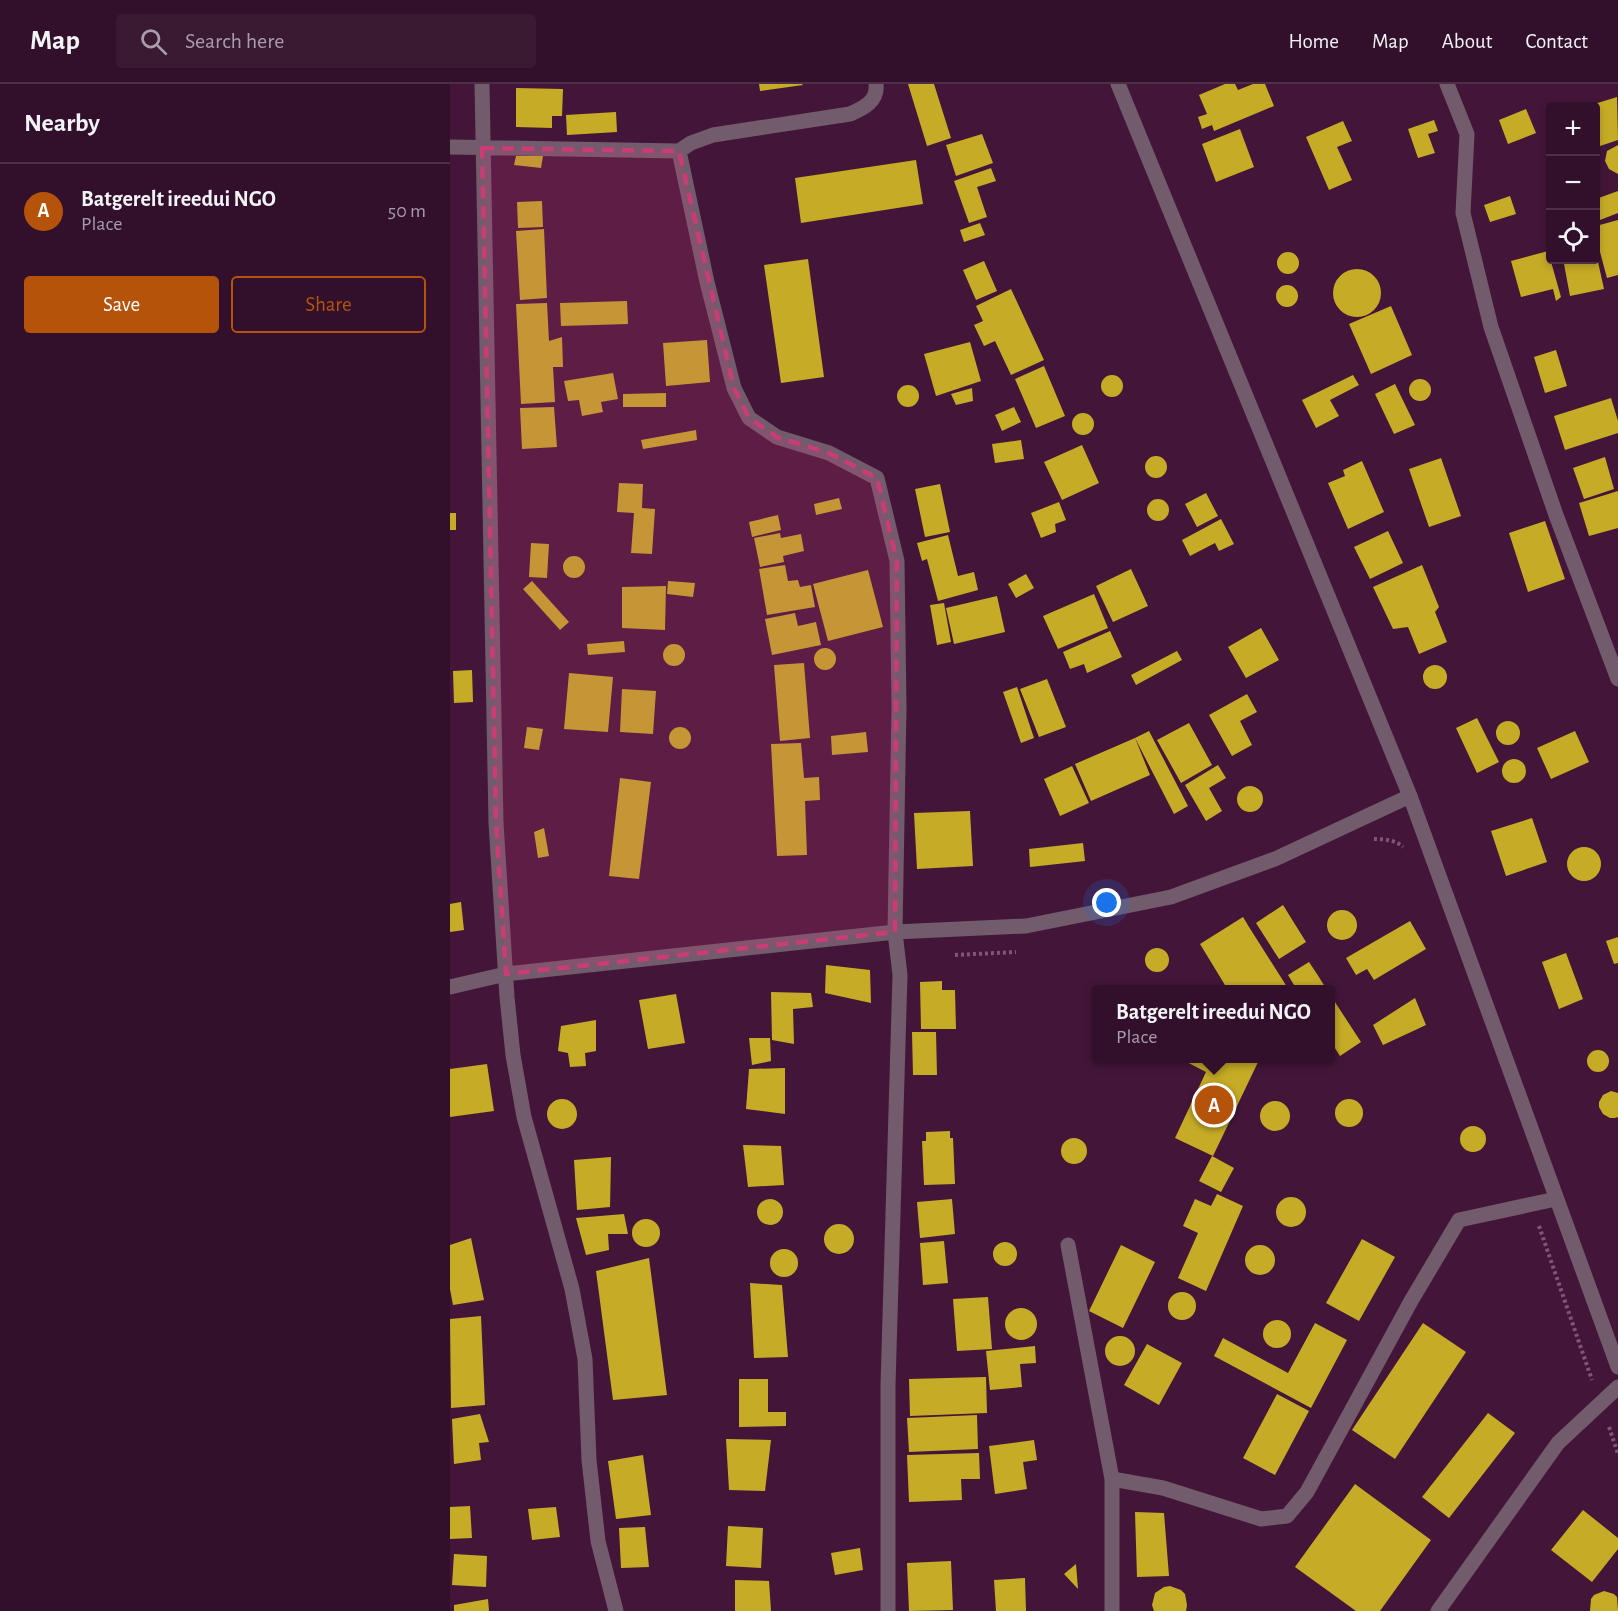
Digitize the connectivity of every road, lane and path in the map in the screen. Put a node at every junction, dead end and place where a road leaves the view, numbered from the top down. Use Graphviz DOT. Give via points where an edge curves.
graph roads {
  1 [pos="482,84"];
  2 [pos="876,84"];
  3 [pos="1118,84"];
  4 [pos="1447,84"];
  5 [pos="450,147"];
  6 [pos="482,148"];
  7 [pos="679,151"];
  8 [pos="1618,679"];
  9 [pos="1410,796"];
  10 [pos="1363,843"];
  11 [pos="1407,852"];
  12 [pos="895,932"];
  13 [pos="1021,951"];
  14 [pos="954,955"];
  15 [pos="506,974"];
  16 [pos="450,987"];
  17 [pos="1556,1199"];
  18 [pos="1532,1204"];
  19 [pos="1068,1245"];
  20 [pos="1618,1367"];
  21 [pos="1618,1387"];
  22 [pos="1600,1403"];
  23 [pos="1618,1454"];
  24 [pos="1112,1479"];
  25 [pos="616,1611"];
  26 [pos="888,1611"];
  27 [pos="1112,1611"];
  28 [pos="1438,1611"];
  1 -- 6 [label="street"];
  2 -- 7 [label="street" via="873,100 864,109 850,114 713,135"];
  3 -- 9 [label="street"];
  4 -- 8 [label="street" via="1467,134 1463,213 1491,327"];
  5 -- 6 [label="street"];
  6 -- 7 [label="street"];
  6 -- 15 [label="street" via="496,824"];
  7 -- 12 [label="street" via="734,388 749,418 777,436 829,453 877,478 897,561"];
  9 -- 12 [label="street" via="1275,859 1171,897 1026,926"];
  9 -- 17 [label="street"];
  10 -- 11 [label="path" via="1387,840 1401,844"];
  12 -- 15 [label="street"];
  12 -- 26 [label="street" via="900,975 888,1385"];
  13 -- 14 [label="path"];
  15 -- 16 [label="street"];
  15 -- 25 [label="street" via="513,1055 524,1117 572,1289 585,1359 589,1460 598,1541"];
  17 -- 18 [label="street"];
  17 -- 20 [label="street"];
  18 -- 22 [label="path"];
  18 -- 24 [label="street" via="1459,1220 1307,1492 1287,1516 1261,1519 1162,1488"];
  19 -- 24 [label="street"];
  21 -- 22 [label="street"];
  22 -- 23 [label="path"];
  22 -- 28 [label="street" via="1558,1443"];
  24 -- 27 [label="street"];
}
